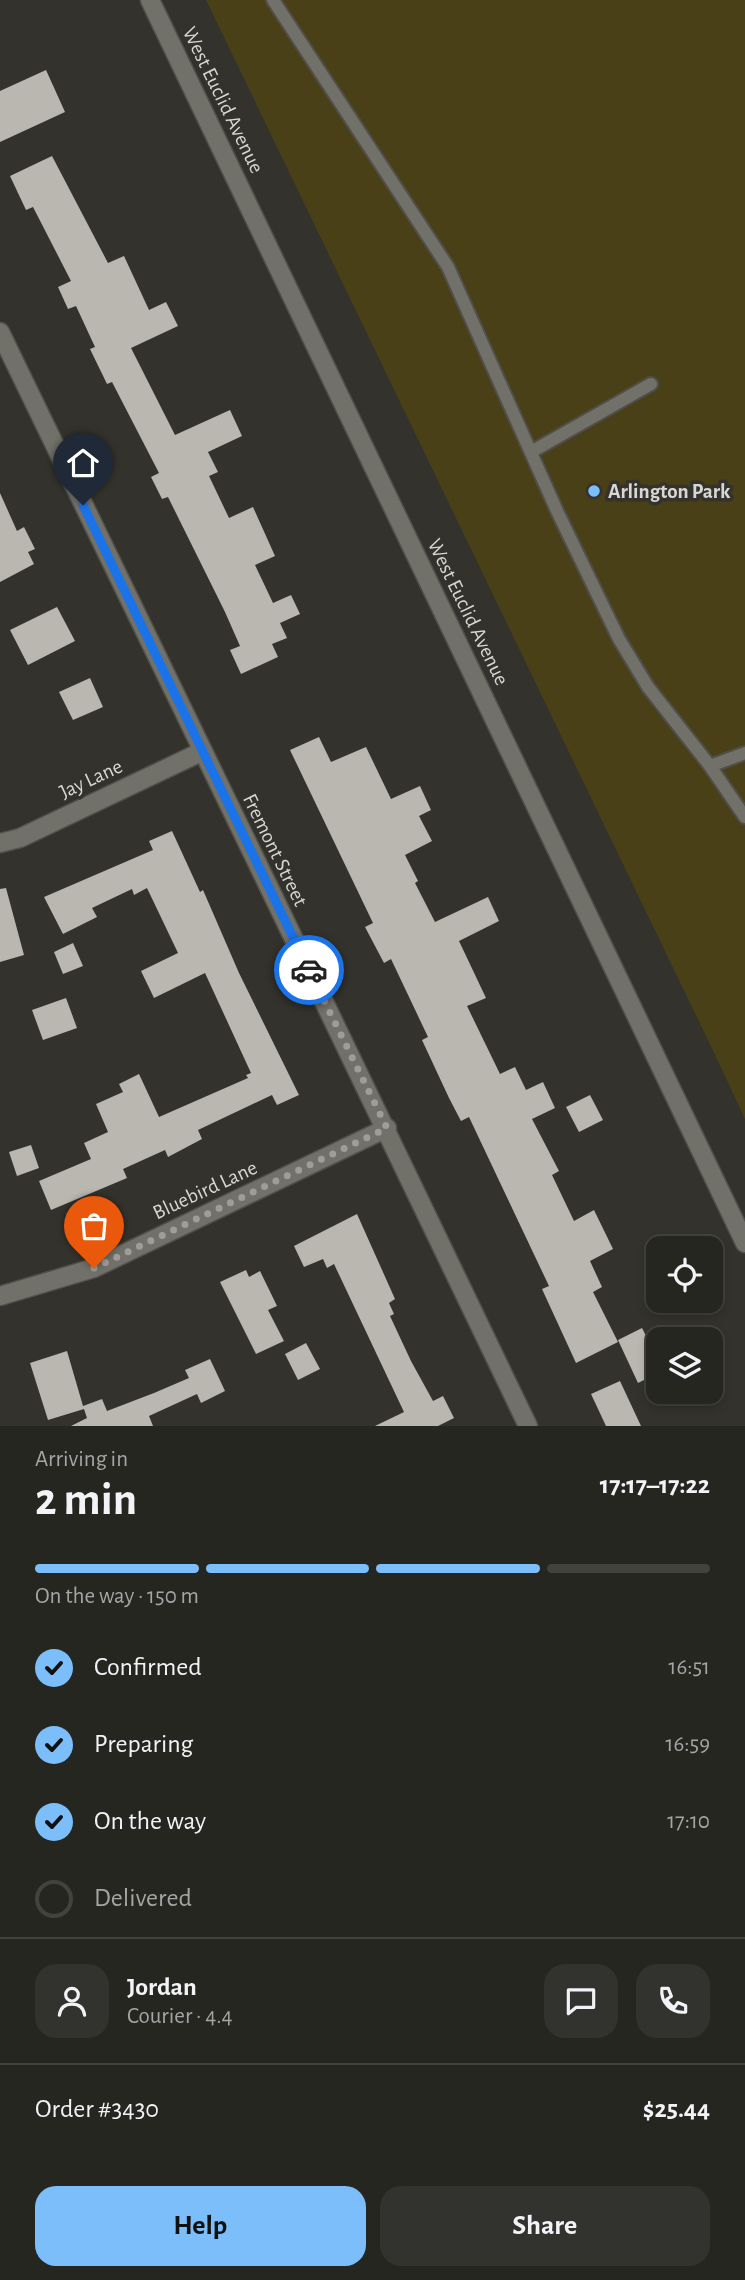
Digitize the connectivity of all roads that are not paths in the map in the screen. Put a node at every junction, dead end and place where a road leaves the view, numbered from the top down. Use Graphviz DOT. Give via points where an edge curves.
graph roads {
  1 [pos="150,0"];
  2 [pos="273,0"];
  3 [pos="0,332"];
  4 [pos="651,384"];
  5 [pos="531,452"];
  6 [pos="201,752"];
  7 [pos="745,753"];
  8 [pos="710,766"];
  9 [pos="745,817"];
  10 [pos="0,843"];
  11 [pos="387,1128"];
  12 [pos="745,1243"];
  13 [pos="0,1296"];
  14 [pos="528,1426"];
  1 -- 12 [label="street, West Euclid Avenue"];
  2 -- 5 [label="lane" via="448,267"];
  3 -- 6 [label="street, Fremont Street"];
  4 -- 5 [label="lane"];
  5 -- 8 [label="lane" via="619,639 648,687"];
  6 -- 10 [label="street, Jay Lane" via="20,838"];
  6 -- 11 [label="street, Fremont Street"];
  7 -- 8 [label="lane"];
  8 -- 9 [label="lane"];
  11 -- 13 [label="street, Bluebird Lane" via="94,1268"];
  11 -- 14 [label="street, Fremont Street"];
}
